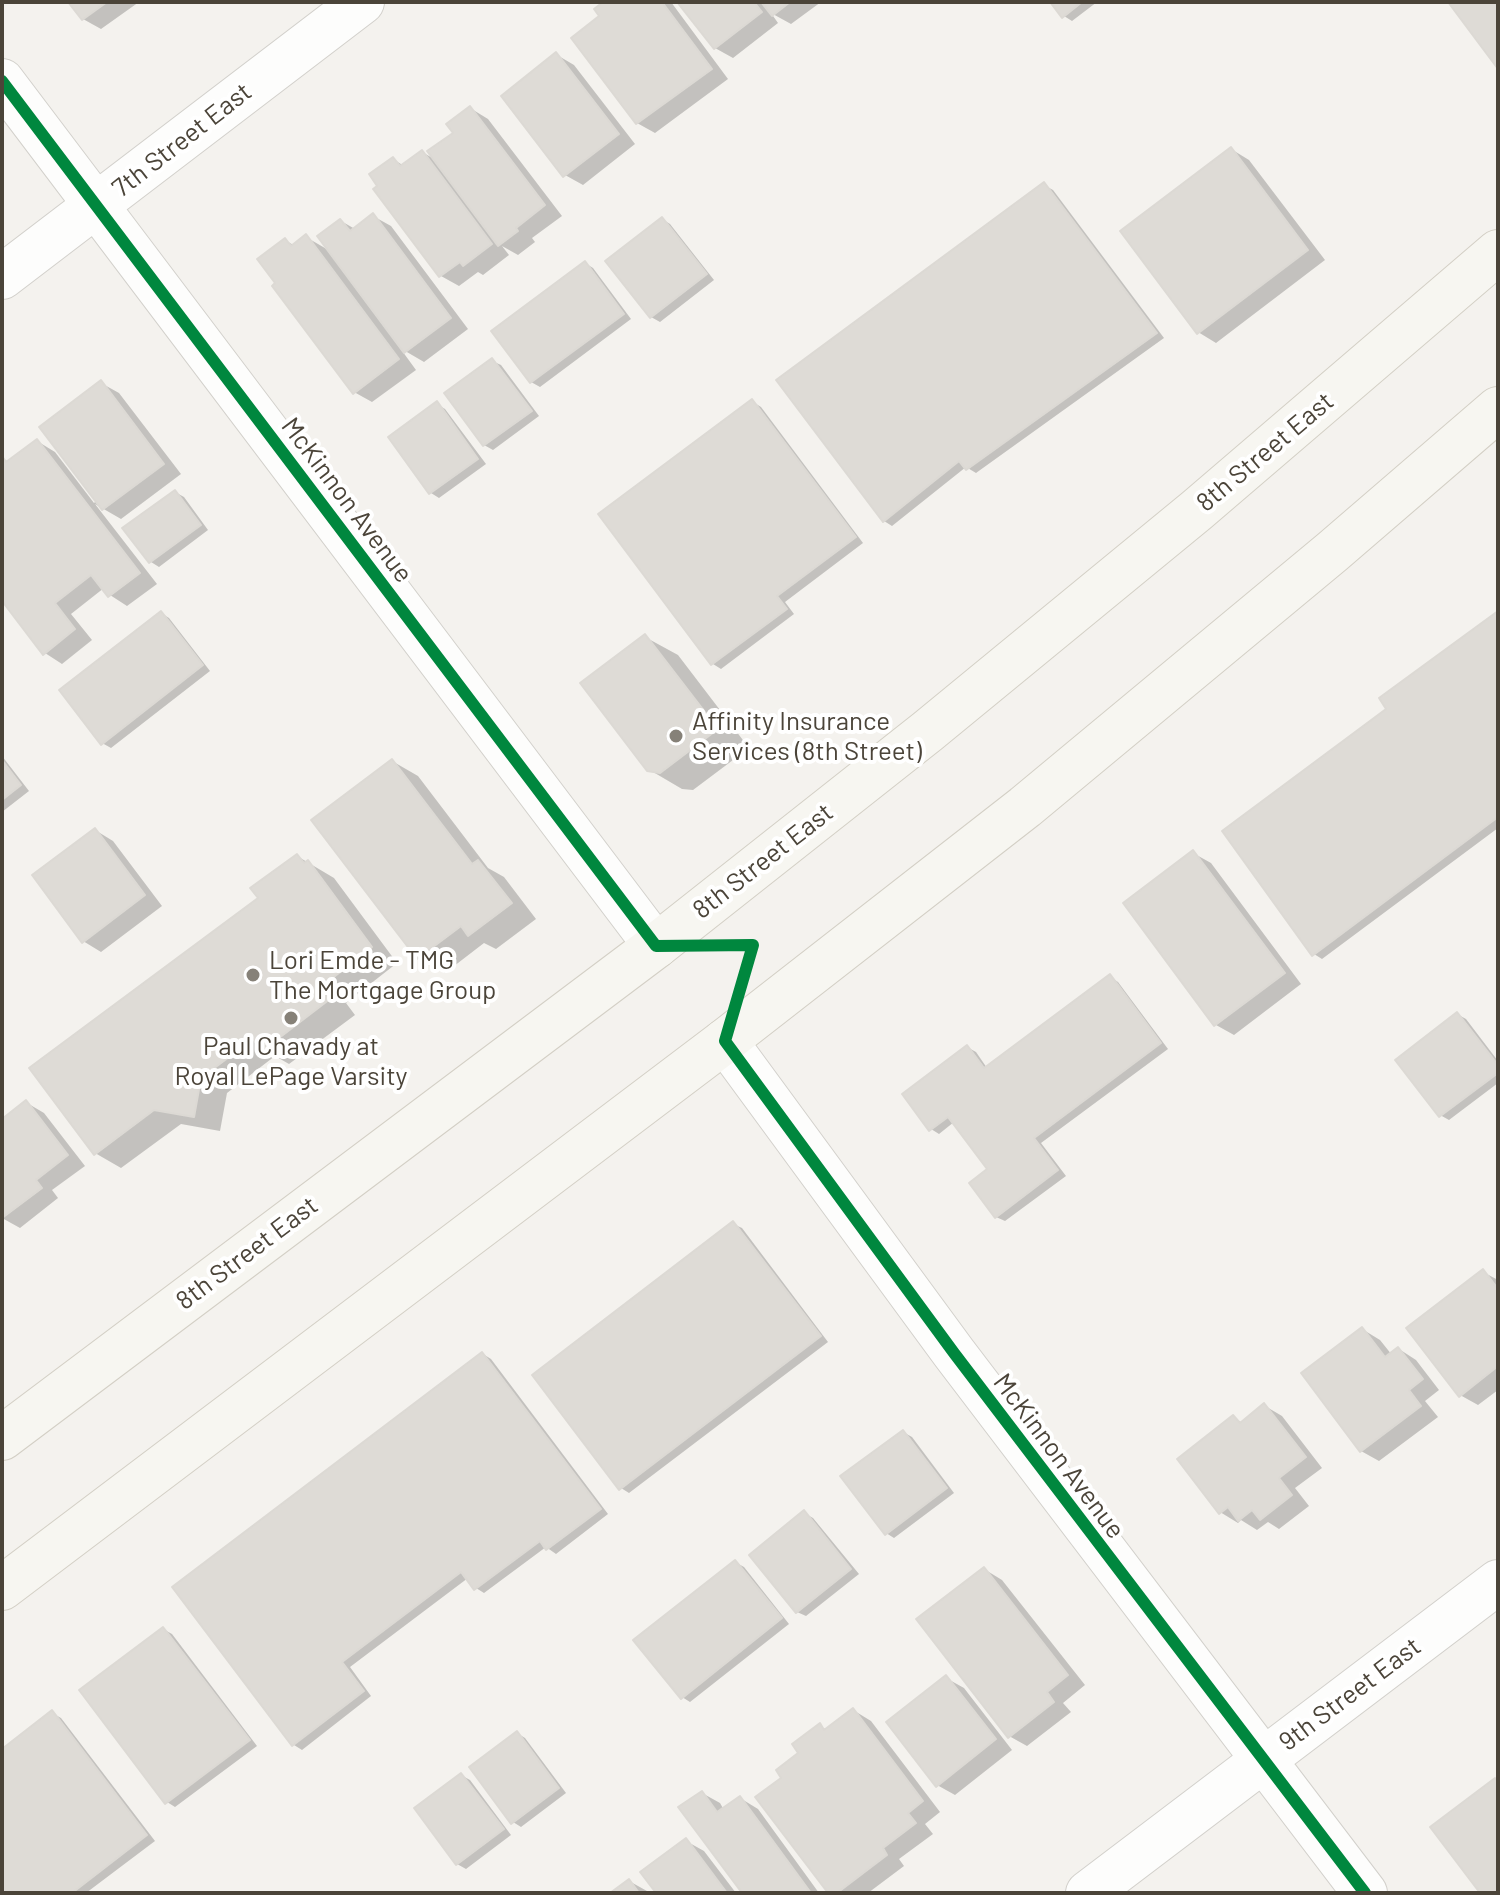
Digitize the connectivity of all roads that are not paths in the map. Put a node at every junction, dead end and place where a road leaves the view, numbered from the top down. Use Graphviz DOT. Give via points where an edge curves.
graph roads {
  1 [pos="362,2"];
  2 [pos="2,81"];
  3 [pos="96,206"];
  4 [pos="1498,252"];
  5 [pos="2,277"];
  6 [pos="1498,409"];
  7 [pos="656,946"];
  8 [pos="725,1041"];
  9 [pos="2,1438"];
  10 [pos="1498,1582"];
  11 [pos="2,1588"];
  12 [pos="1263,1760"];
  13 [pos="1088,1893"];
  14 [pos="1365,1893"];
  1 -- 3 [label="street, 7th Street East"];
  2 -- 3 [label="street, McKinnon Avenue"];
  3 -- 5 [label="street, 7th Street East"];
  3 -- 7 [label="street, McKinnon Avenue"];
  4 -- 7 [label="main road, 8th Street East" via="1197,510"];
  6 -- 8 [label="main road" via="1025,807"];
  7 -- 9 [label="main road, 8th Street East"];
  8 -- 11 [label="main road"];
  8 -- 12 [label="street, McKinnon Avenue"];
  10 -- 12 [label="street, 9th Street East"];
  12 -- 13 [label="street, 9th Street East"];
  12 -- 14 [label="street, McKinnon Avenue"];
}
